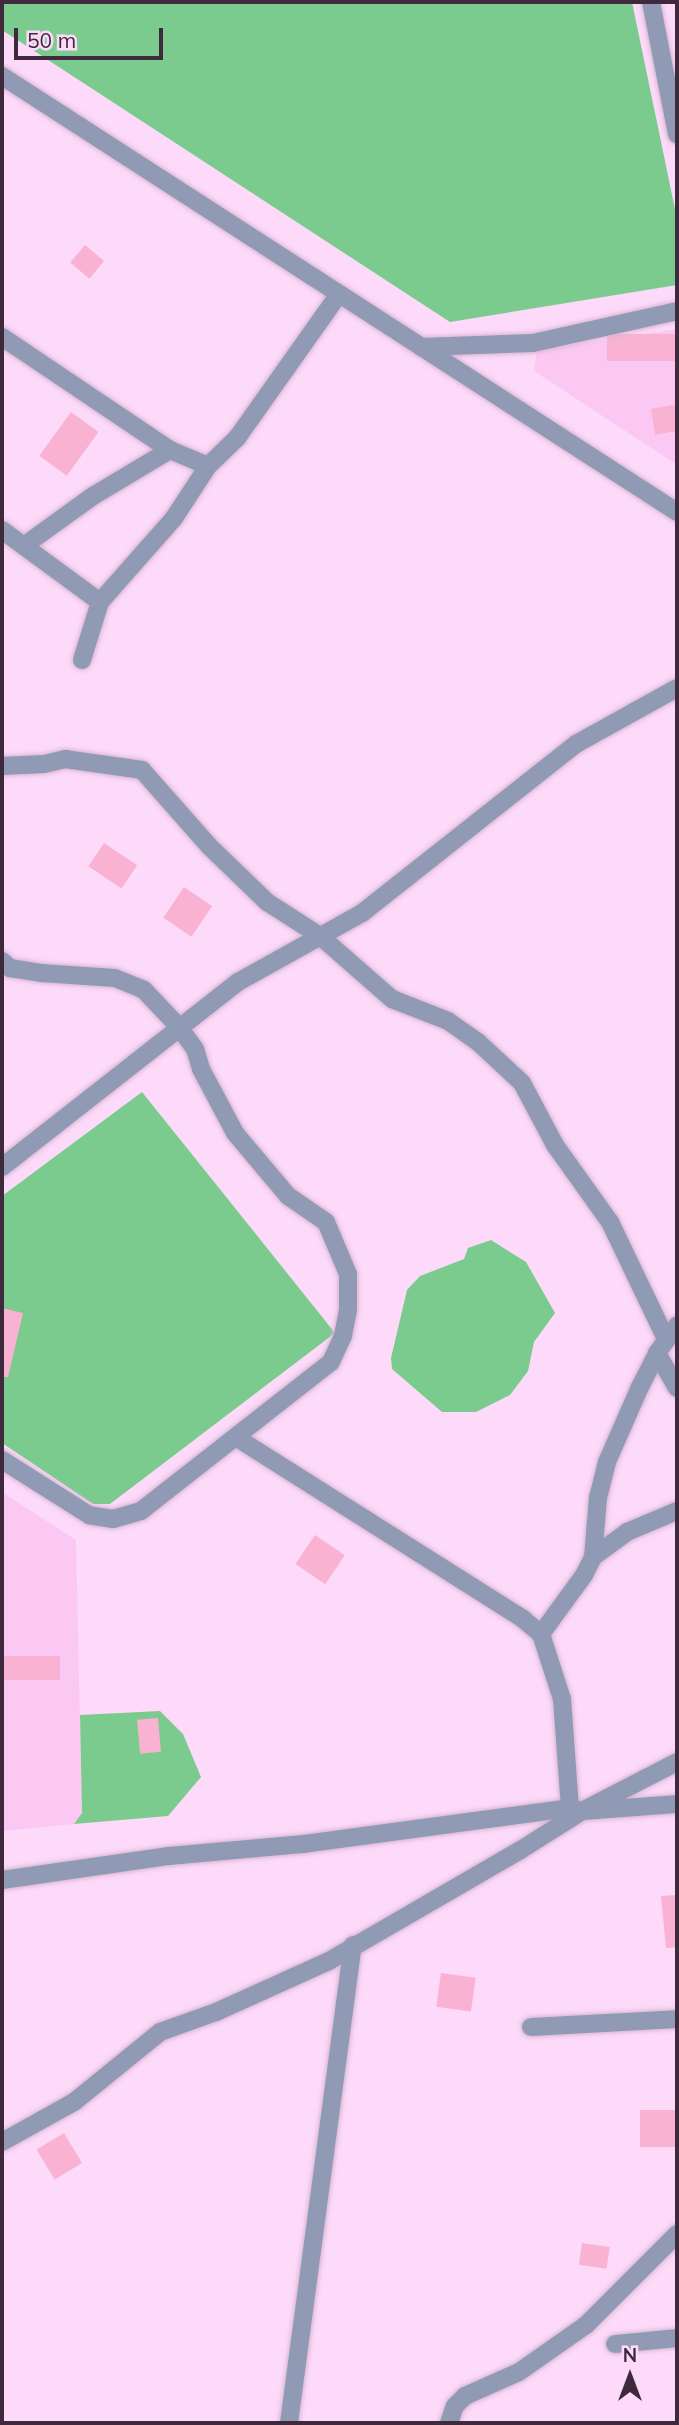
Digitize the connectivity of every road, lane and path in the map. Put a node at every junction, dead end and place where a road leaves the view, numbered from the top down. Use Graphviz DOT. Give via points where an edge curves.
graph roads {
  1 [pos="650,2"];
  2 [pos="2,76"];
  3 [pos="673,98"];
  4 [pos="677,134"];
  5 [pos="339,294"];
  6 [pos="677,310"];
  7 [pos="2,337"];
  8 [pos="421,347"];
  9 [pos="170,450"];
  10 [pos="208,466"];
  11 [pos="677,512"];
  12 [pos="2,530"];
  13 [pos="25,545"];
  14 [pos="100,602"];
  15 [pos="82,660"];
  16 [pos="677,688"];
  17 [pos="2,766"];
  18 [pos="320,936"];
  19 [pos="5,969"];
  20 [pos="179,1027"];
  21 [pos="2,1167"];
  22 [pos="677,1325"];
  23 [pos="662,1346"];
  24 [pos="677,1388"];
  25 [pos="237,1437"];
  26 [pos="2,1460"];
  27 [pos="677,1511"];
  28 [pos="593,1557"];
  29 [pos="541,1634"];
  30 [pos="677,1762"];
  31 [pos="677,1804"];
  32 [pos="576,1810"];
  33 [pos="2,1880"];
  34 [pos="353,1945"];
  35 [pos="677,2019"];
  36 [pos="531,2027"];
  37 [pos="2,2142"];
  38 [pos="677,2234"];
  39 [pos="677,2338"];
  40 [pos="615,2344"];
  41 [pos="289,2423"];
  42 [pos="449,2423"];
  1 -- 3 [label="street"];
  2 -- 5 [label="street"];
  3 -- 4 [label="street"];
  5 -- 8 [label="street"];
  5 -- 10 [label="street" via="237,438"];
  6 -- 8 [label="street" via="533,342"];
  7 -- 9 [label="street"];
  8 -- 11 [label="street"];
  9 -- 10 [label="street"];
  9 -- 13 [label="street" via="93,496"];
  10 -- 14 [label="street" via="173,518"];
  12 -- 13 [label="street"];
  13 -- 14 [label="street"];
  14 -- 15 [label="street"];
  16 -- 18 [label="street" via="576,744 362,913"];
  17 -- 18 [label="street" via="65,759 142,770 209,846 267,902"];
  18 -- 20 [label="street" via="238,982"];
  18 -- 23 [label="street" via="392,999 448,1021 522,1083 555,1145 610,1222"];
  19 -- 20 [label="street" via="115,978 144,990"];
  20 -- 21 [label="street"];
  20 -- 25 [label="street" via="195,1049 235,1133 288,1195 326,1222 348,1274 343,1336 331,1362"];
  22 -- 23 [label="street"];
  23 -- 24 [label="street"];
  23 -- 28 [label="street" via="607,1462 598,1498"];
  25 -- 26 [label="street" via="141,1511 113,1519 89,1515"];
  25 -- 29 [label="street"];
  27 -- 28 [label="street" via="627,1532"];
  28 -- 29 [label="street"];
  29 -- 32 [label="street" via="562,1699"];
  30 -- 32 [label="street"];
  31 -- 32 [label="street"];
  32 -- 33 [label="street" via="169,1856"];
  32 -- 34 [label="street" via="519,1851"];
  34 -- 37 [label="street" via="316,1967 160,2032 74,2102"];
  34 -- 41 [label="street"];
  35 -- 36 [label="street"];
  38 -- 42 [label="street" via="586,2325 519,2372 465,2396 455,2406"];
  39 -- 40 [label="street"];
}
